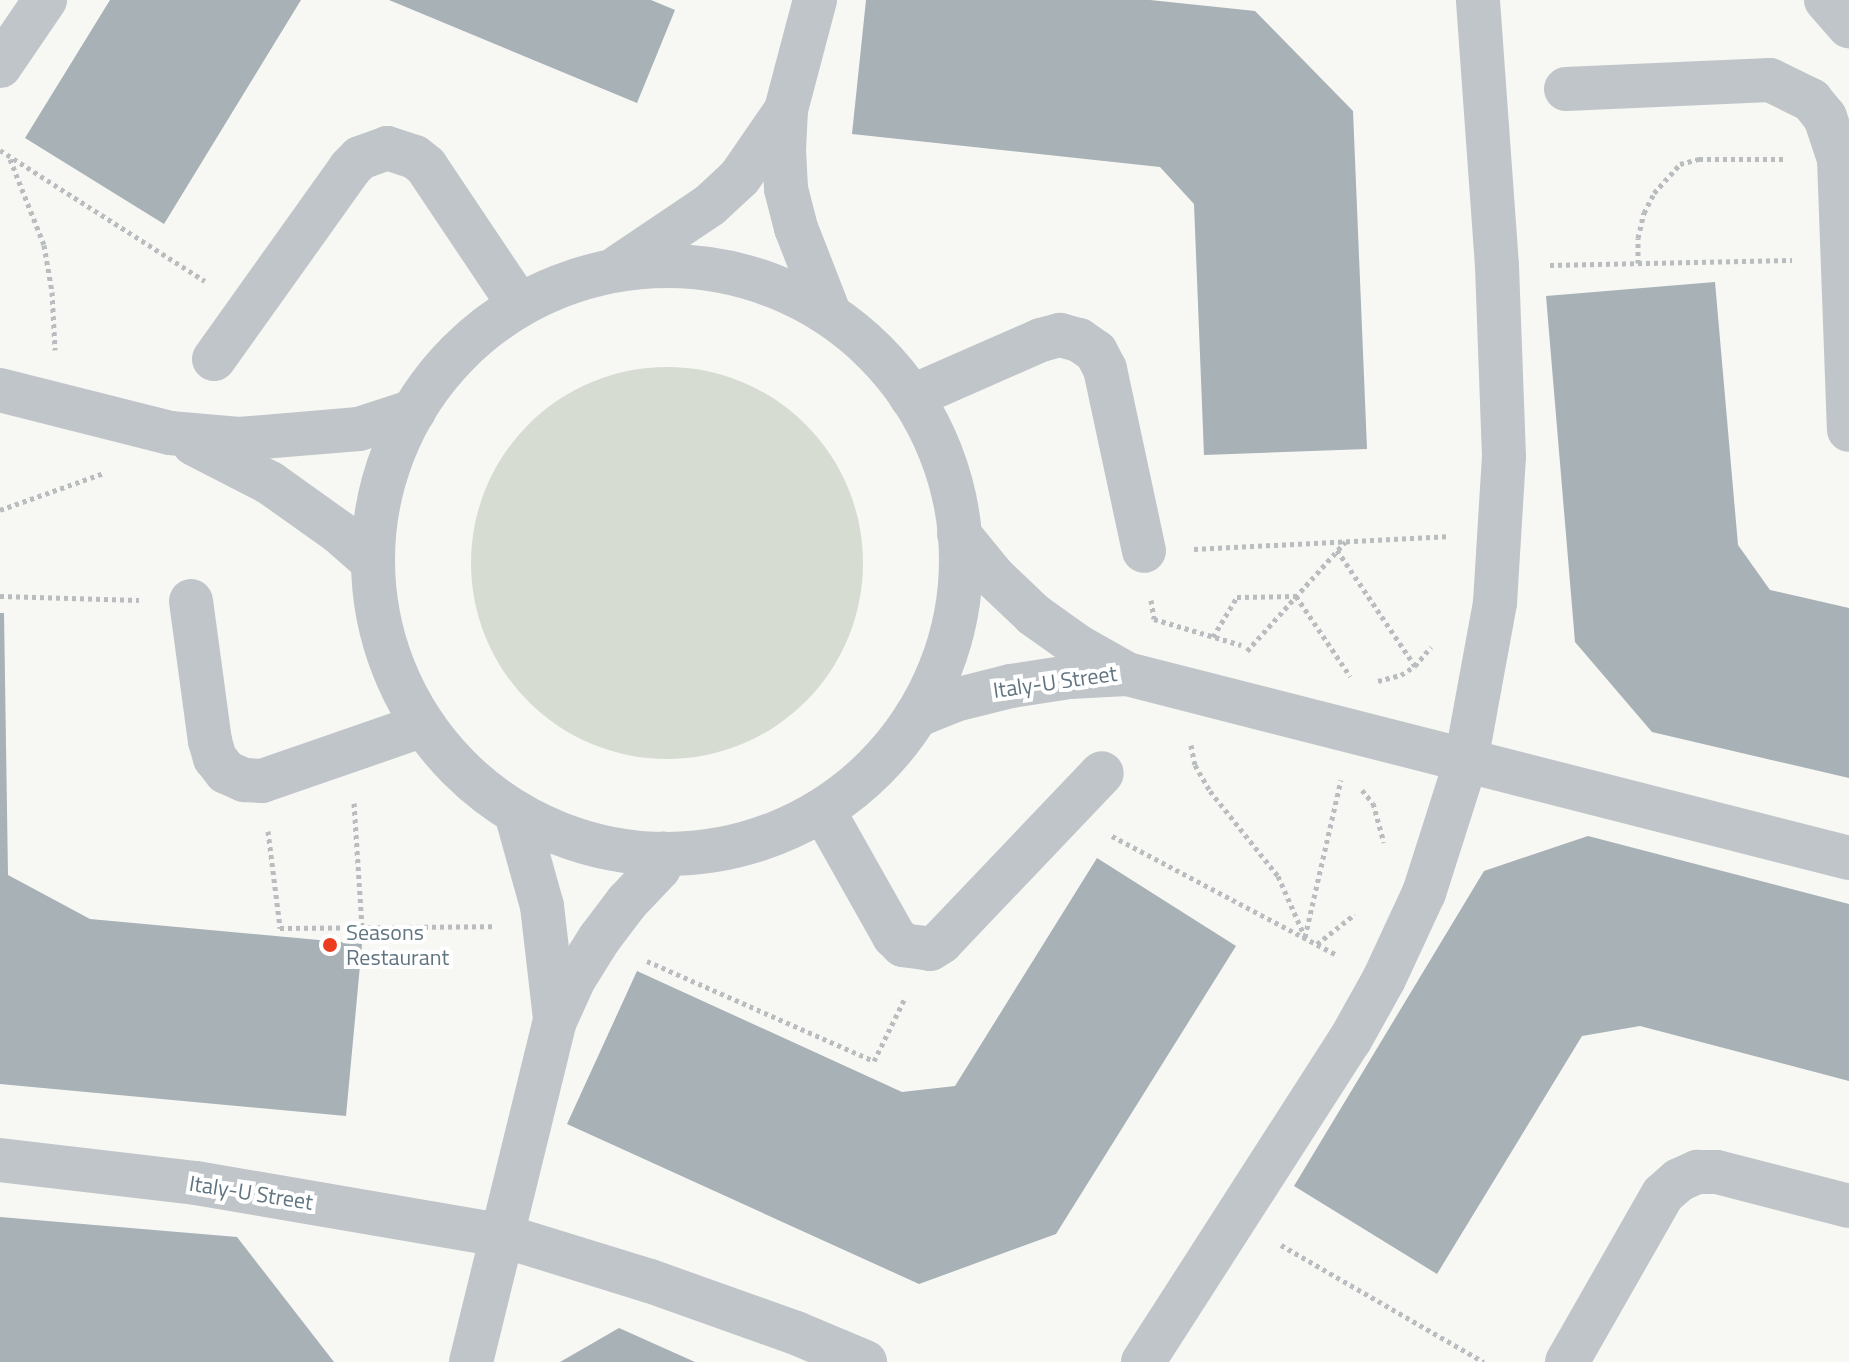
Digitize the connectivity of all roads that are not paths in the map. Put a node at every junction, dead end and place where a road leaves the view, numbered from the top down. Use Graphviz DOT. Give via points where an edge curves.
graph roads {
  1 [pos="45,0"];
  2 [pos="815,0"];
  3 [pos="1478,0"];
  4 [pos="1826,0"];
  5 [pos="1849,26"];
  6 [pos="0,66"];
  7 [pos="1566,89"];
  8 [pos="786,110"];
  9 [pos="613,270"];
  10 [pos="519,305"];
  11 [pos="830,315"];
  12 [pos="214,359"];
  13 [pos="0,390"];
  14 [pos="911,397"];
  15 [pos="414,411"];
  16 [pos="1849,430"];
  17 [pos="170,433"];
  18 [pos="959,534"];
  19 [pos="1144,551"];
  20 [pos="373,562"];
  21 [pos="191,601"];
  22 [pos="1127,674"];
  23 [pos="916,716"];
  24 [pos="424,725"];
  25 [pos="1466,761"];
  26 [pos="1102,773"];
  27 [pos="823,810"];
  28 [pos="516,813"];
  29 [pos="663,854"];
  30 [pos="1849,858"];
  31 [pos="555,1021"];
  32 [pos="0,1160"];
  33 [pos="1849,1206"];
  34 [pos="501,1235"];
  35 [pos="471,1362"];
  36 [pos="865,1362"];
  37 [pos="1143,1362"];
  38 [pos="1567,1362"];
  1 -- 6 [label="street"];
  2 -- 8 [label="street"];
  3 -- 25 [label="street" via="1504,457 1502,533"];
  4 -- 5 [label="street"];
  7 -- 16 [label="street" via="1770,80 1792,88 1818,108 1835,137 1839,159"];
  8 -- 9 [label="street" via="748,166 710,205"];
  8 -- 11 [label="street" via="786,189"];
  9 -- 10 [label="street"];
  9 -- 11 [label="street" via="670,265 726,272 781,288"];
  10 -- 12 [label="street" via="426,166 387,148 360,158 350,168"];
  10 -- 15 [label="street" via="443,369"];
  11 -- 14 [label="street" via="874,352"];
  13 -- 17 [label="street"];
  14 -- 18 [label="street" via="943,463"];
  14 -- 19 [label="street" via="1041,340 1060,335 1079,340 1096,352 1105,369"];
  15 -- 17 [label="street" via="359,429 306,436 239,439"];
  15 -- 20 [label="street" via="383,484"];
  17 -- 20 [label="street" via="270,483"];
  18 -- 22 [label="street, Italy-U Street" via="1034,615"];
  18 -- 23 [label="street" via="960,582 952,629 938,674"];
  20 -- 24 [label="street" via="386,647"];
  21 -- 24 [label="street" via="215,758 226,772 262,781"];
  22 -- 23 [label="street, Italy-U Street" via="1011,686"];
  22 -- 25 [label="street"];
  23 -- 27 [label="street" via="890,753"];
  24 -- 28 [label="street" via="465,774"];
  25 -- 30 [label="street"];
  25 -- 37 [label="street" via="1424,893 1384,979"];
  26 -- 27 [label="street" via="930,949 903,945 894,936"];
  27 -- 29 [label="street" via="754,842 717,851"];
  28 -- 29 [label="street" via="566,837 622,852"];
  28 -- 31 [label="street" via="545,925"];
  29 -- 31 [label="street" via="659,868 599,939"];
  31 -- 34 [label="street"];
  32 -- 34 [label="street, Italy-U Street" via="196,1183"];
  33 -- 38 [label="street" via="1717,1172 1697,1172 1679,1180 1663,1194"];
  34 -- 35 [label="street"];
  34 -- 36 [label="street, Italy-U Street" via="650,1281"];
}
